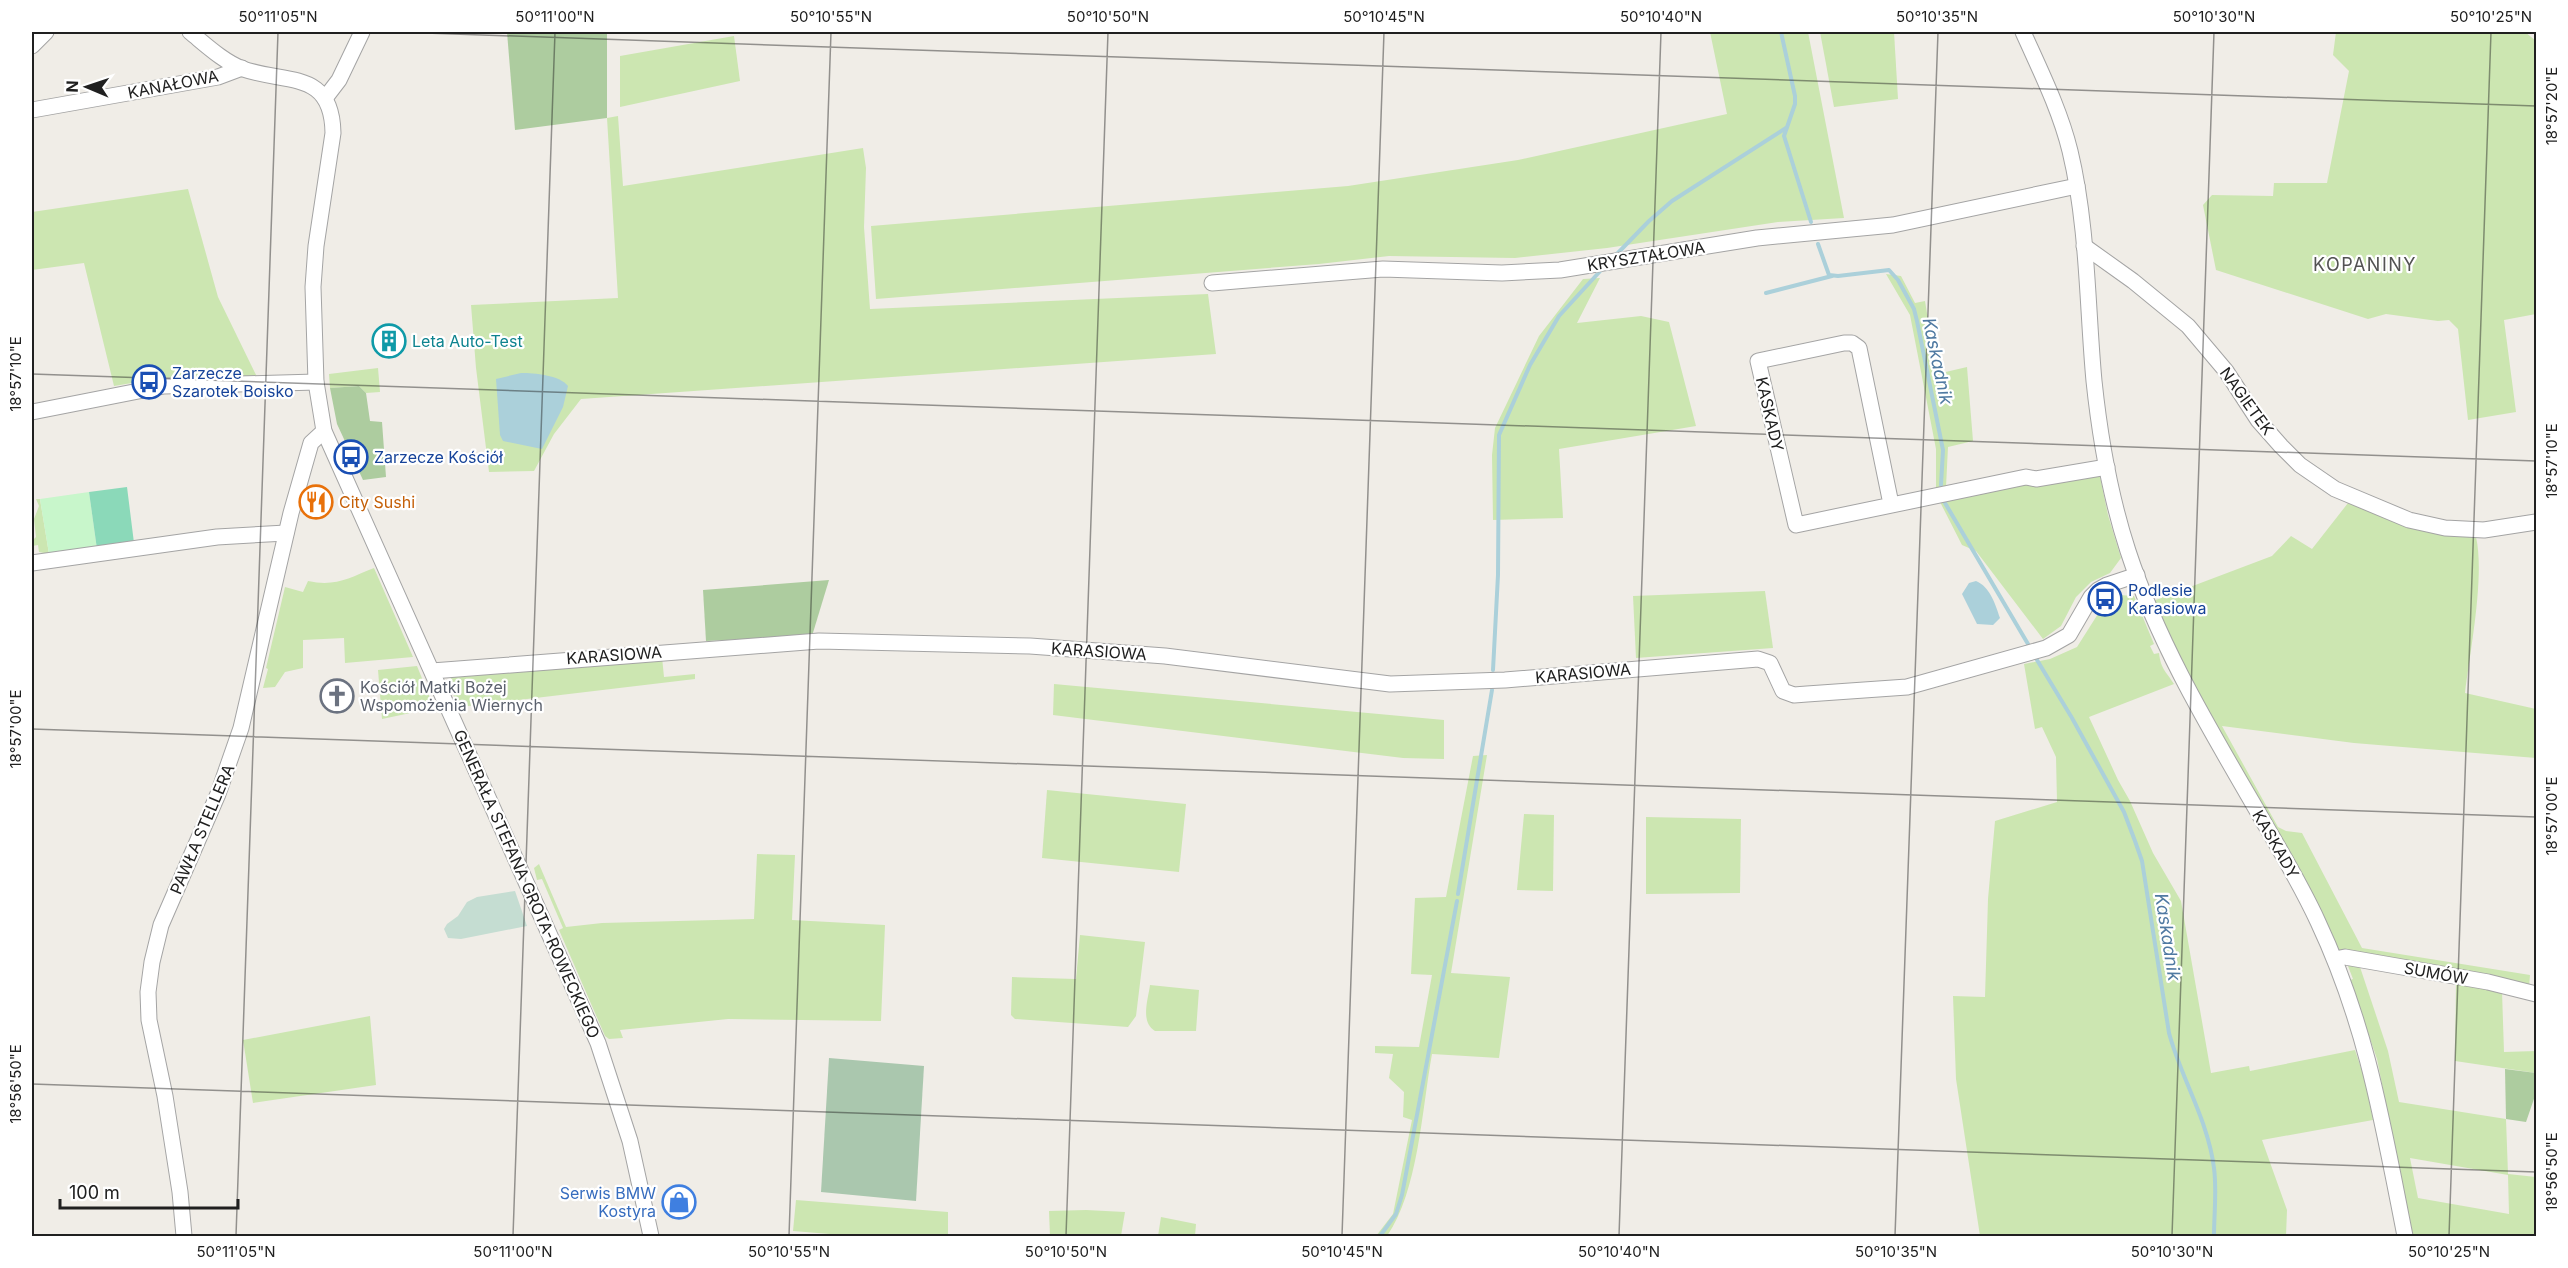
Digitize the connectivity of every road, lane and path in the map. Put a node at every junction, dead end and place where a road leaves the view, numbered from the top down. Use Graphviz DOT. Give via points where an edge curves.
graph roads {
  1 [pos="46,32"];
  2 [pos="190,32"];
  3 [pos="362,32"];
  4 [pos="2023,32"];
  5 [pos="32,46"];
  6 [pos="242,68"];
  7 [pos="326,97"];
  8 [pos="32,110"];
  9 [pos="2077,186"];
  10 [pos="2084,246"];
  11 [pos="1212,283"];
  12 [pos="316,382"];
  13 [pos="32,412"];
  14 [pos="324,431"];
  15 [pos="2107,466"];
  16 [pos="1891,504"];
  17 [pos="2536,522"];
  18 [pos="286,533"];
  19 [pos="32,562"];
  20 [pos="2137,575"];
  21 [pos="432,670"];
  22 [pos="2335,959"];
  23 [pos="2536,994"];
  24 [pos="184,1236"];
  25 [pos="651,1236"];
  26 [pos="2405,1236"];
  1 -- 5 [label="street"];
  2 -- 6 [label="street"];
  3 -- 7 [label="street" via="339,80"];
  4 -- 9 [label="street, KASKADY" via="2058,112"];
  6 -- 7 [label="street" via="301,82"];
  6 -- 8 [label="street, KANAŁOWA" via="218,77"];
  7 -- 12 [label="street, GENERAŁA STEFANA GROTA-ROWECKIEGO" via="333,133 313,287"];
  9 -- 10 [label="street, KASKADY"];
  9 -- 11 [label="street, KRYSZTAŁOWA" via="1893,225 1757,238 1530,273 1383,268"];
  10 -- 15 [label="street, KASKADY" via="2094,381"];
  10 -- 17 [label="street, NAGIETEK" via="2188,326 2281,446 2300,465 2335,489 2409,520 2445,528 2484,530"];
  12 -- 13 [label="street" via="164,386"];
  12 -- 14 [label="street, GENERAŁA STEFANA GROTA-ROWECKIEGO"];
  14 -- 18 [label="street, PAWŁA STELLERA" via="311,443"];
  14 -- 21 [label="street, GENERAŁA STEFANA GROTA-ROWECKIEGO"];
  15 -- 16 [label="street, KASKADY" via="2036,479 2026,477"];
  15 -- 20 [label="street, KASKADY"];
  16 -- 16 [label="street, KASKADY" via="1796,525 1758,361 1844,343 1859,348"];
  18 -- 19 [label="street" via="217,537"];
  18 -- 24 [label="street, PAWŁA STELLERA" via="241,728 218,794 161,926 152,962 149,1020 167,1107"];
  20 -- 21 [label="street, KARASIOWA" via="2098,590 2069,635 2054,644 1907,687 1794,695 1783,691 1773,666 1766,660 1505,680 1390,684 1165,656 1030,646 810,641"];
  20 -- 22 [label="street, KASKADY" via="2184,683 2296,878"];
  21 -- 25 [label="street, GENERAŁA STEFANA GROTA-ROWECKIEGO" via="598,1043 630,1141"];
  22 -- 23 [label="street, SUMÓW" via="2345,957"];
  22 -- 26 [label="street, KASKADY" via="2372,1071"];
}
